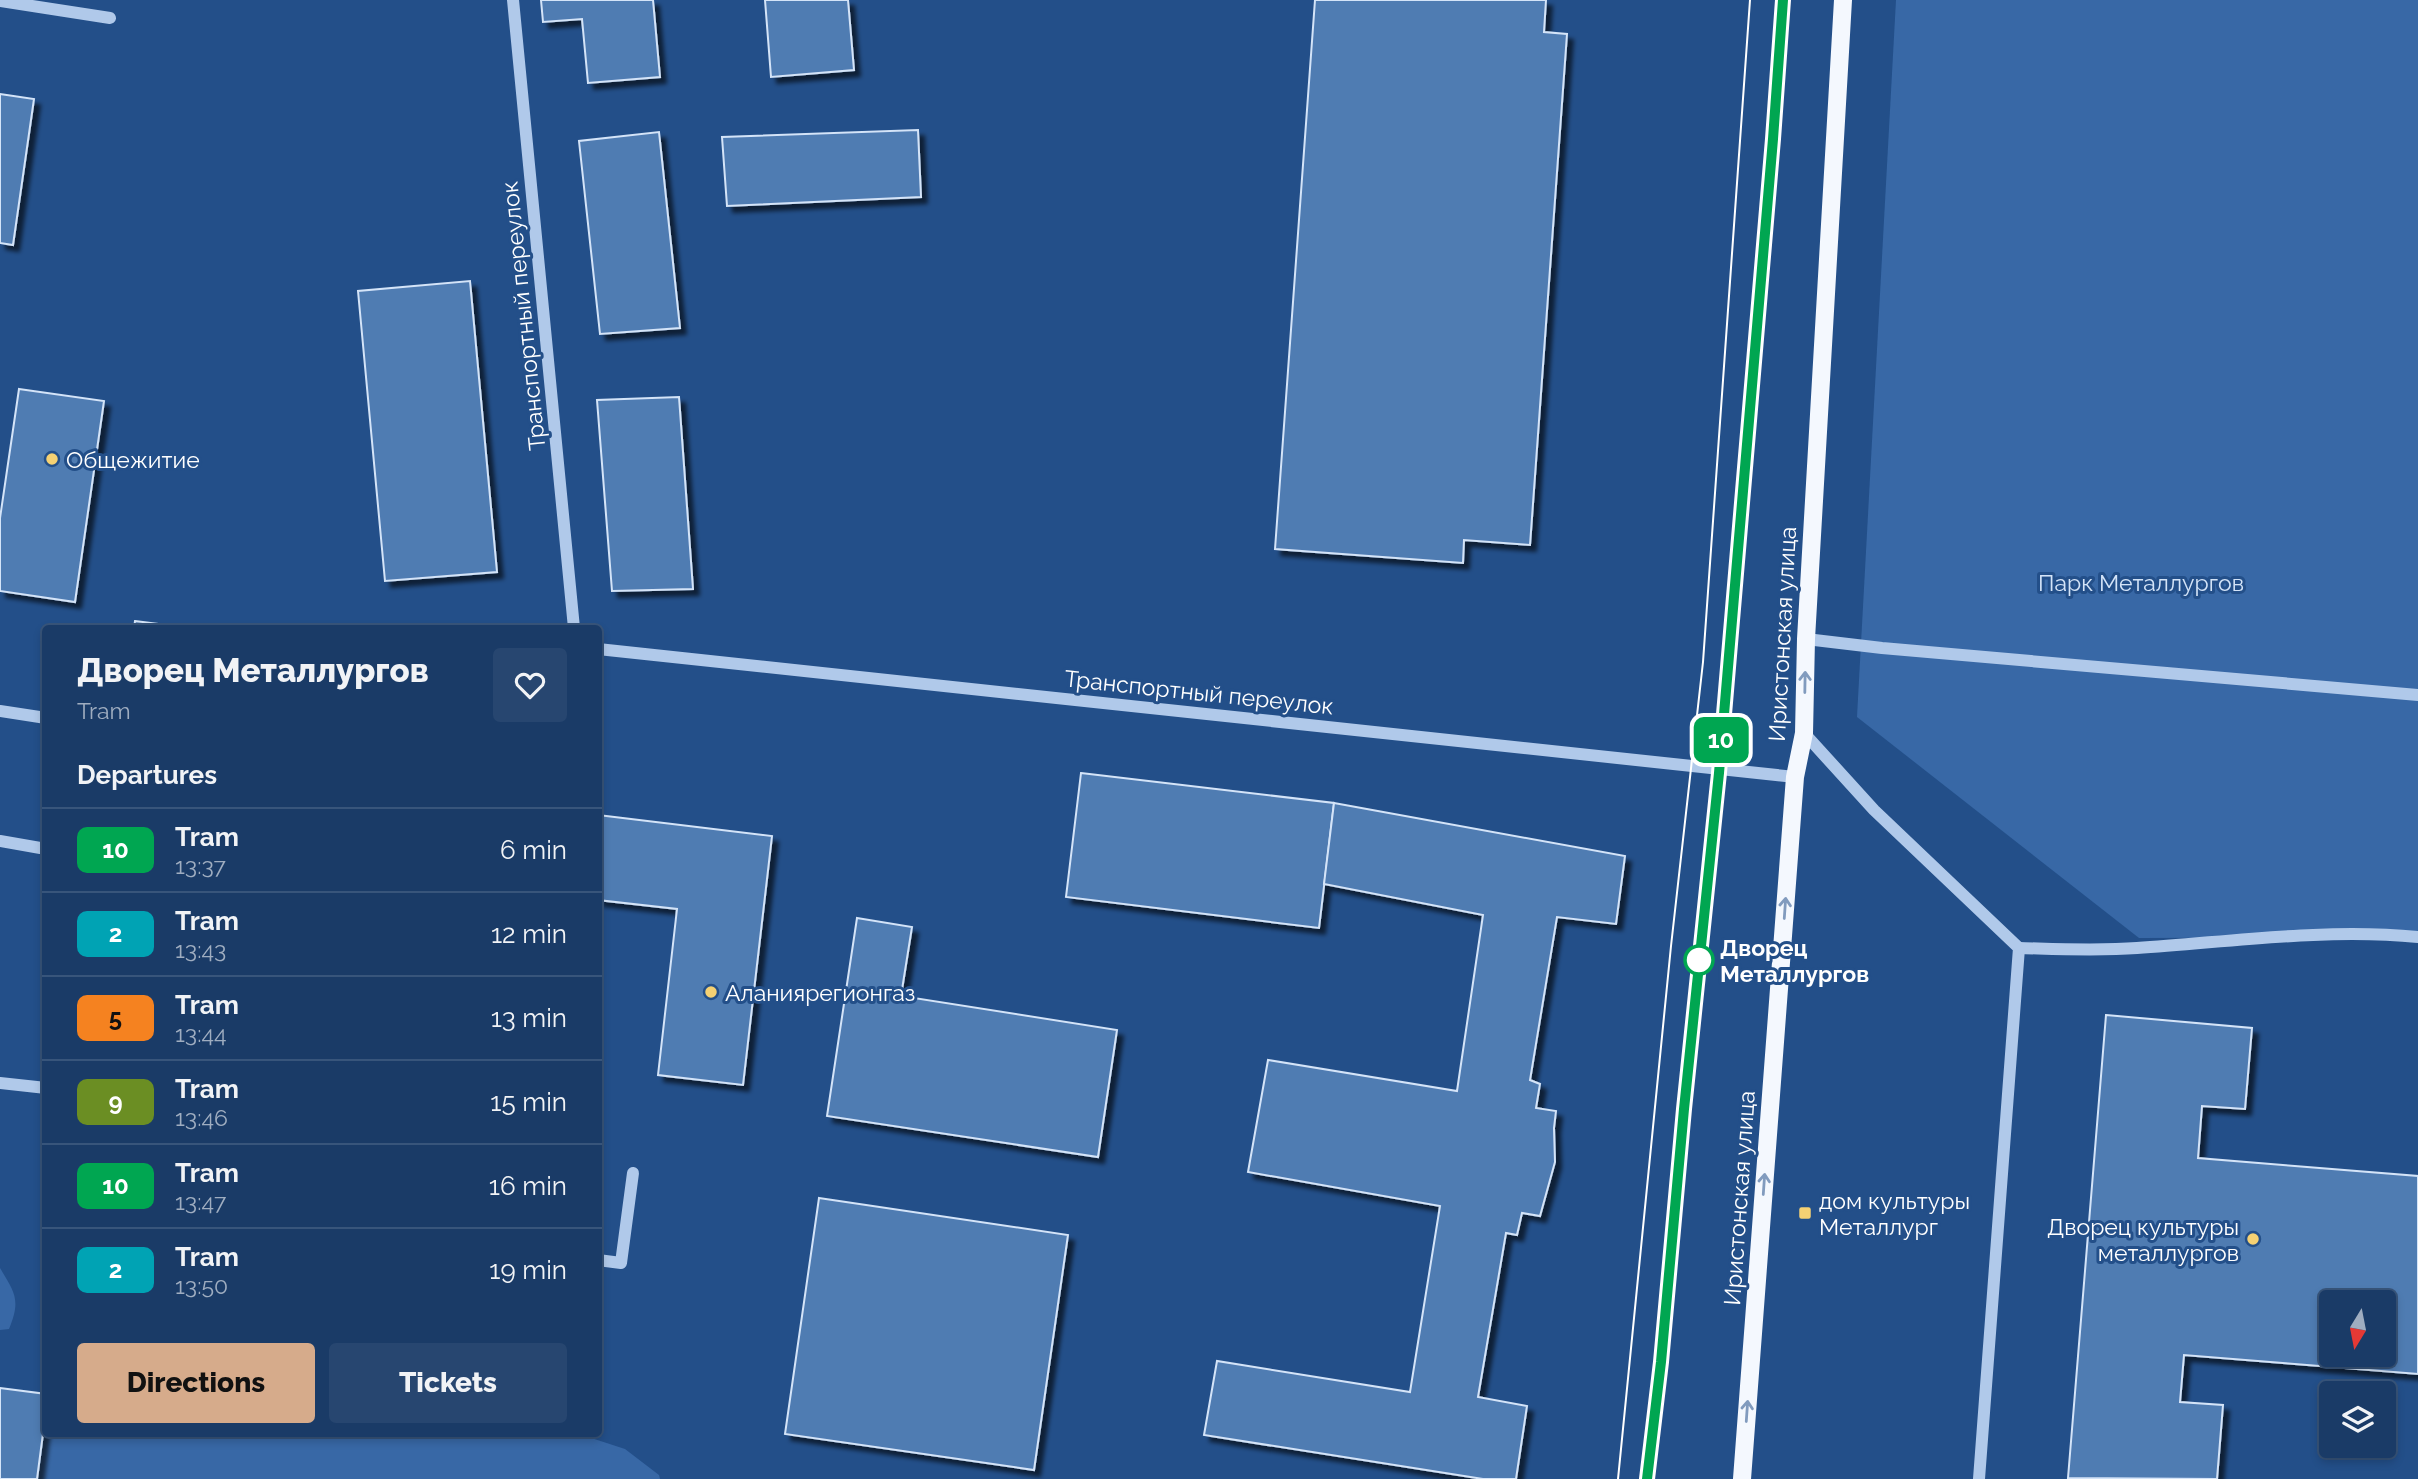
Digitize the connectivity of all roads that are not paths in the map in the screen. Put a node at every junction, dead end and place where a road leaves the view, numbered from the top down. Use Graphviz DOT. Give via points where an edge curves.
graph roads {
  1 [pos="513,0"];
  2 [pos="1843,0"];
  3 [pos="0,1"];
  4 [pos="110,18"];
  5 [pos="575,625"];
  6 [pos="1806,639"];
  7 [pos="602,649"];
  8 [pos="2418,695"];
  9 [pos="0,711"];
  10 [pos="42,717"];
  11 [pos="1804,733"];
  12 [pos="1795,777"];
  13 [pos="0,841"];
  14 [pos="42,848"];
  15 [pos="2418,937"];
  16 [pos="2020,948"];
  17 [pos="0,1083"];
  18 [pos="42,1088"];
  19 [pos="633,1173"];
  20 [pos="602,1261"];
  21 [pos="1742,1479"];
  22 [pos="1979,1479"];
  1 -- 5 [label="street, Транспортный переулок"];
  2 -- 6 [label="main road, Иристонская улица"];
  3 -- 4 [label="street"];
  6 -- 8 [label="street"];
  11 -- 6 [label="main road, Иристонская улица, one-way"];
  7 -- 12 [label="street, Транспортный переулок"];
  9 -- 10 [label="street"];
  11 -- 12 [label="main road, Иристонская улица"];
  11 -- 16 [label="street" via="1874,810"];
  21 -- 12 [label="main road, Иристонская улица, one-way"];
  13 -- 14 [label="street"];
  15 -- 16 [label="street" via="2380,933 2270,936 2134,948"];
  16 -- 22 [label="street"];
  17 -- 18 [label="street"];
  19 -- 20 [label="street" via="621,1263"];
}
